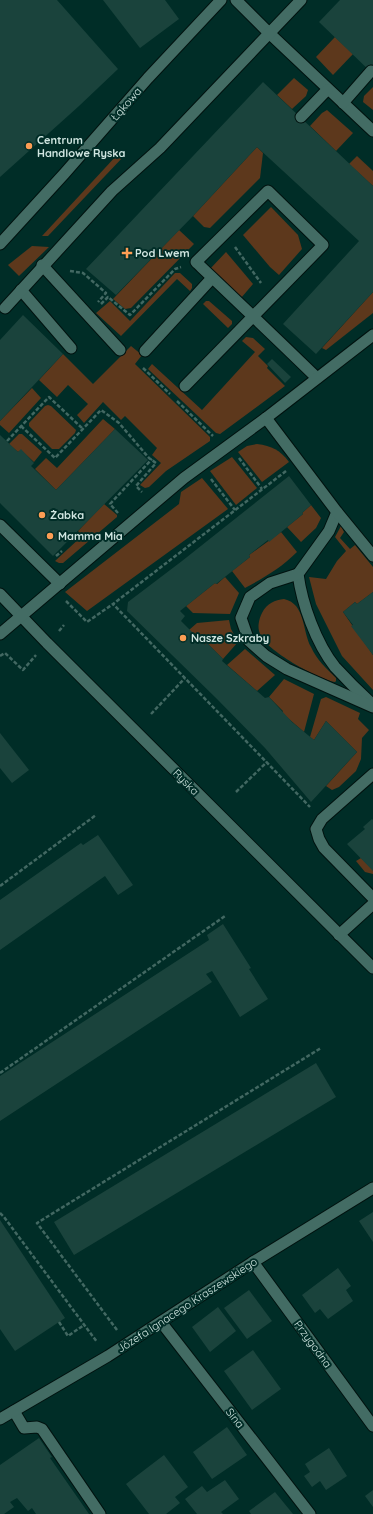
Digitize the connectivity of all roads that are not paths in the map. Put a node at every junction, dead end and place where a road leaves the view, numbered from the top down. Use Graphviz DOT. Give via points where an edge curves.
graph roads {
  1 [pos="221,0"];
  2 [pos="236,0"];
  3 [pos="300,0"];
  4 [pos="269,33"];
  5 [pos="370,71"];
  6 [pos="327,90"];
  7 [pos="343,104"];
  8 [pos="301,118"];
  9 [pos="373,131"];
  10 [pos="0,244"];
  11 [pos="42,266"];
  12 [pos="212,278"];
  13 [pos="21,290"];
  14 [pos="2,308"];
  15 [pos="253,316"];
  16 [pos="373,335"];
  17 [pos="71,348"];
  18 [pos="120,350"];
  19 [pos="146,351"];
  20 [pos="317,378"];
  21 [pos="186,386"];
  22 [pos="266,418"];
  23 [pos="337,512"];
  24 [pos="0,525"];
  25 [pos="373,556"];
  26 [pos="298,574"];
  27 [pos="56,586"];
  28 [pos="0,594"];
  29 [pos="20,616"];
  30 [pos="0,634"];
  31 [pos="373,706"];
  32 [pos="373,774"];
  33 [pos="373,898"];
  34 [pos="373,904"];
  35 [pos="339,935"];
  36 [pos="373,968"];
  37 [pos="373,1188"];
  38 [pos="253,1262"];
  39 [pos="161,1322"];
  40 [pos="14,1411"];
  41 [pos="0,1419"];
  42 [pos="373,1426"];
  43 [pos="100,1514"];
  44 [pos="310,1514"];
  1 -- 10 [label="street, Łąkowa"];
  2 -- 4 [label="street"];
  3 -- 4 [label="street"];
  4 -- 6 [label="street"];
  4 -- 11 [label="street" via="160,148 112,191"];
  5 -- 7 [label="street"];
  6 -- 7 [label="street"];
  6 -- 8 [label="street"];
  7 -- 9 [label="street"];
  11 -- 13 [label="street"];
  11 -- 18 [label="street"];
  12 -- 15 [label="street"];
  12 -- 15 [label="street" via="196,262 268,191 323,245"];
  12 -- 19 [label="street"];
  13 -- 14 [label="street"];
  13 -- 17 [label="street"];
  15 -- 20 [label="street"];
  15 -- 21 [label="street"];
  16 -- 20 [label="street"];
  20 -- 22 [label="street"];
  22 -- 23 [label="street"];
  22 -- 27 [label="street" via="184,478"];
  23 -- 25 [label="street"];
  23 -- 26 [label="street" via="329,531"];
  24 -- 27 [label="street"];
  26 -- 31 [label="street" via="301,592 321,645 335,666"];
  26 -- 31 [label="street" via="270,583 250,597 241,618 249,641 287,669"];
  27 -- 29 [label="street"];
  28 -- 29 [label="street, Ryska"];
  29 -- 30 [label="street"];
  29 -- 35 [label="street, Ryska"];
  32 -- 33 [label="street" via="322,819 316,829 318,839 324,848"];
  34 -- 35 [label="street"];
  35 -- 36 [label="street, Ryska"];
  37 -- 38 [label="street, Józefa Ignacego Kraszewskiego"];
  38 -- 39 [label="street, Józefa Ignacego Kraszewskiego"];
  38 -- 42 [label="street, Przygodna"];
  39 -- 40 [label="street, Józefa Ignacego Kraszewskiego"];
  39 -- 44 [label="street, Sina"];
  40 -- 41 [label="street, Józefa Ignacego Kraszewskiego"];
  40 -- 43 [label="street" via="24,1428 42,1429"];
}
